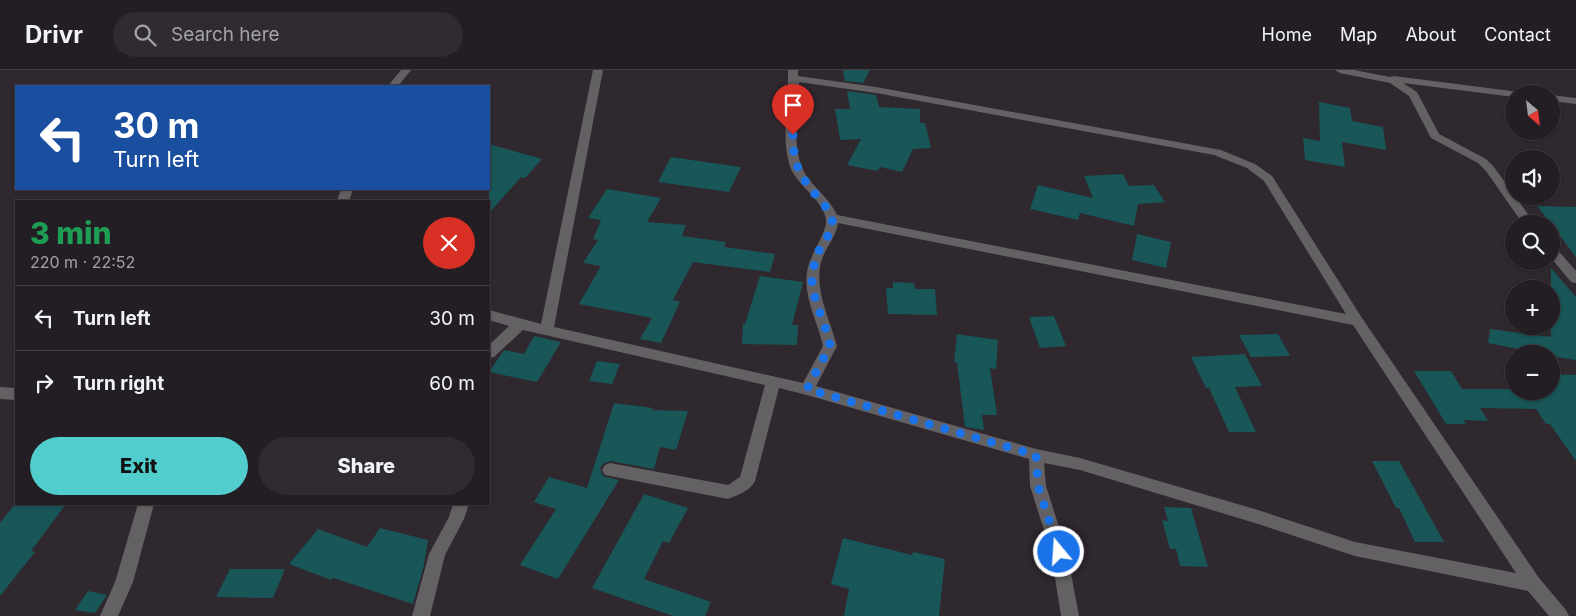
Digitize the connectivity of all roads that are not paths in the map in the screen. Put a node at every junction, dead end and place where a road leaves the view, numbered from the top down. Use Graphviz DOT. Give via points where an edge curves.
graph roads {
  1 [pos="406,70"];
  2 [pos="598,70"];
  3 [pos="1340,70"];
  4 [pos="793,74"];
  5 [pos="1381,78"];
  6 [pos="395,85"];
  7 [pos="1505,93"];
  8 [pos="1560,99"];
  9 [pos="1576,101"];
  10 [pos="1523,215"];
  11 [pos="832,218"];
  12 [pos="1560,260"];
  13 [pos="1576,279"];
  14 [pos="490,315"];
  15 [pos="1357,321"];
  16 [pos="520,324"];
  17 [pos="547,330"];
  18 [pos="490,352"];
  19 [pos="773,382"];
  20 [pos="807,389"];
  21 [pos="0,393"];
  22 [pos="15,394"];
  23 [pos="1036,455"];
  24 [pos="610,470"];
  25 [pos="146,505"];
  26 [pos="460,505"];
  27 [pos="1533,584"];
  28 [pos="109,616"];
  29 [pos="422,616"];
  30 [pos="1070,616"];
  31 [pos="1560,616"];
  1 -- 6 [label="street"];
  2 -- 17 [label="street"];
  3 -- 5 [label="street"];
  4 -- 11 [label="street" via="793,154 797,169"];
  4 -- 15 [label="street" via="1234,157 1268,179"];
  5 -- 7 [label="street"];
  5 -- 10 [label="street" via="1413,94 1435,136 1482,161"];
  8 -- 9 [label="street"];
  11 -- 15 [label="street"];
  11 -- 20 [label="street" via="832,229 818,253 812,274 812,289 830,346"];
  12 -- 13 [label="street"];
  14 -- 16 [label="street"];
  15 -- 27 [label="street"];
  16 -- 17 [label="street"];
  16 -- 18 [label="street"];
  17 -- 19 [label="street"];
  19 -- 20 [label="street"];
  19 -- 24 [label="street" via="747,480 738,488 728,492"];
  20 -- 23 [label="street"];
  21 -- 22 [label="street"];
  23 -- 27 [label="street" via="1080,464 1355,549"];
  23 -- 30 [label="street" via="1038,486 1059,552"];
  25 -- 28 [label="street" via="124,582"];
  26 -- 29 [label="street" via="456,519 437,554"];
  27 -- 31 [label="street"];
}
